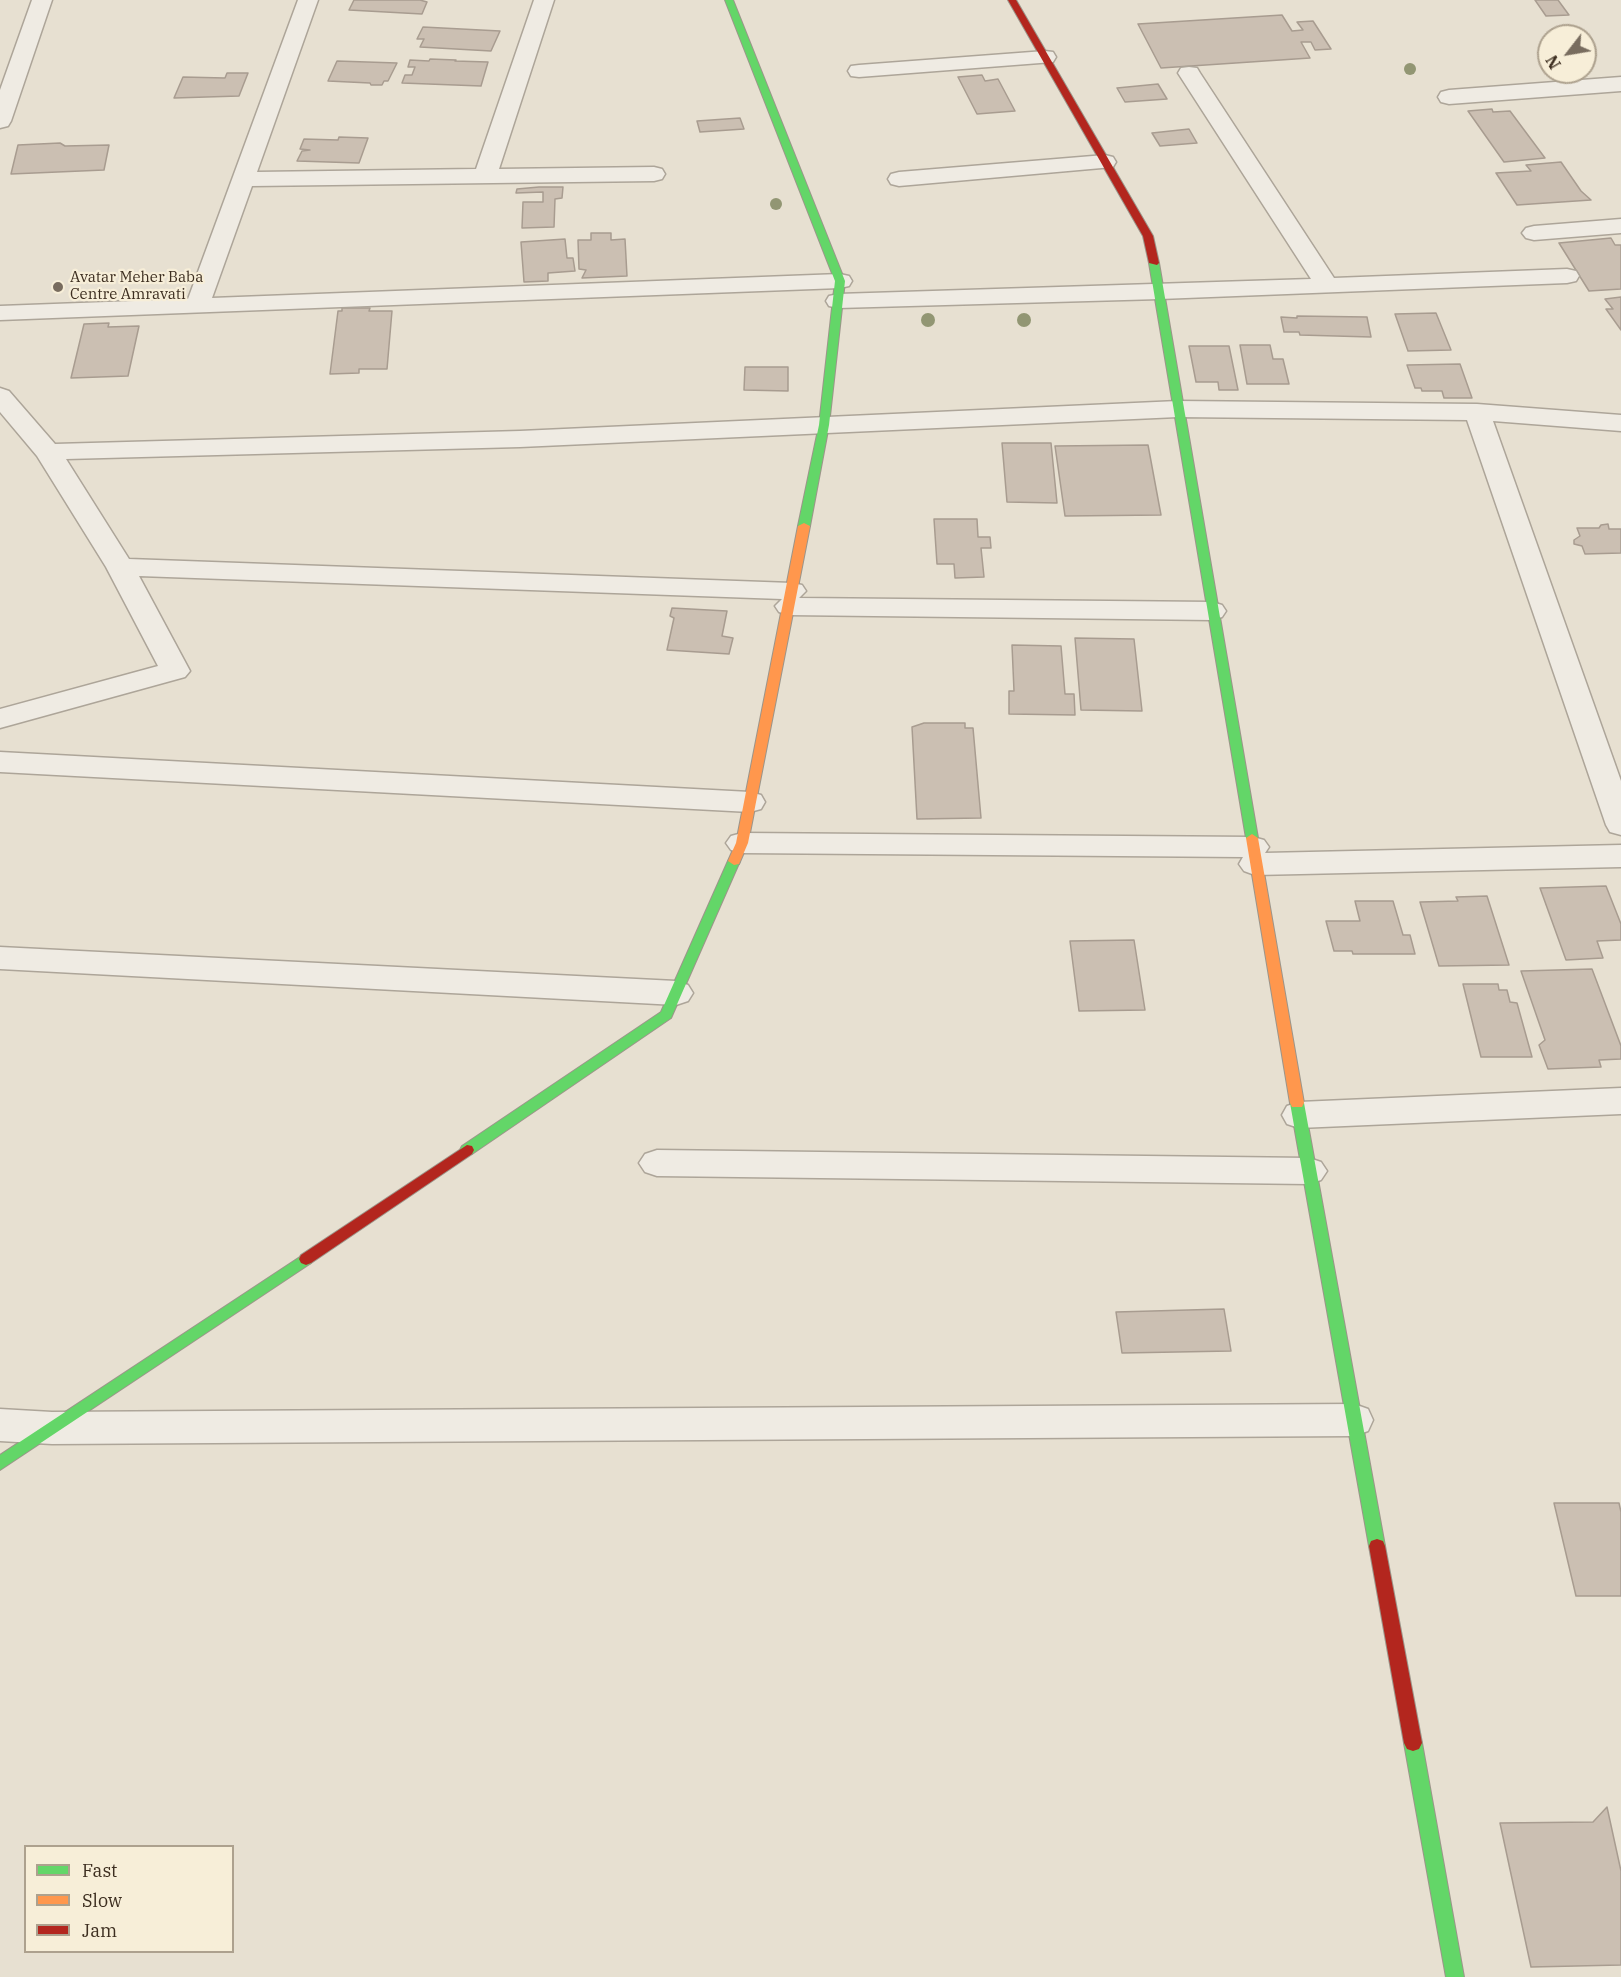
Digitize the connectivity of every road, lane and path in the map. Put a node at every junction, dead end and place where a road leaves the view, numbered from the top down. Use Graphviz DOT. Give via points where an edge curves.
graph roads {
  1 [pos="42,0"];
  2 [pos="308,0"];
  3 [pos="544,0"];
  4 [pos="729,0"];
  5 [pos="1012,0"];
  6 [pos="1045,57"];
  7 [pos="859,71"];
  8 [pos="1189,73"];
  9 [pos="1621,84"];
  10 [pos="1449,97"];
  11 [pos="0,121"];
  12 [pos="1105,162"];
  13 [pos="654,174"];
  14 [pos="485,176"];
  15 [pos="899,178"];
  16 [pos="243,179"];
  17 [pos="1621,225"];
  18 [pos="1534,233"];
  19 [pos="1567,276"];
  20 [pos="1327,285"];
  21 [pos="839,291"];
  22 [pos="1160,292"];
  23 [pos="197,306"];
  24 [pos="0,313"];
  25 [pos="0,396"];
  26 [pos="1178,409"];
  27 [pos="1477,412"];
  28 [pos="1621,423"];
  29 [pos="824,425"];
  30 [pos="48,452"];
  31 [pos="120,567"];
  32 [pos="790,598"];
  33 [pos="1212,611"];
  34 [pos="0,719"];
  35 [pos="0,762"];
  36 [pos="750,802"];
  37 [pos="1621,825"];
  38 [pos="742,843"];
  39 [pos="1254,855"];
  40 [pos="1621,856"];
  41 [pos="0,958"];
  42 [pos="676,993"];
  43 [pos="1621,1101"];
  44 [pos="1299,1115"];
  45 [pos="657,1163"];
  46 [pos="1309,1171"];
  47 [pos="1353,1420"];
  48 [pos="0,1425"];
  49 [pos="52,1428"];
  50 [pos="0,1463"];
  51 [pos="1455,1977"];
  1 -- 11 [label="street"];
  2 -- 16 [label="street"];
  3 -- 14 [label="street"];
  4 -- 21 [label="street"];
  5 -- 6 [label="street"];
  6 -- 7 [label="street"];
  6 -- 12 [label="street"];
  8 -- 20 [label="street"];
  9 -- 10 [label="street"];
  12 -- 15 [label="street"];
  12 -- 22 [label="street" via="1148,236"];
  13 -- 14 [label="street"];
  14 -- 16 [label="street"];
  16 -- 23 [label="street"];
  17 -- 18 [label="street"];
  19 -- 20 [label="street"];
  20 -- 22 [label="street"];
  21 -- 22 [label="street"];
  21 -- 23 [label="street"];
  21 -- 29 [label="street"];
  22 -- 26 [label="street"];
  23 -- 24 [label="street"];
  25 -- 30 [label="street"];
  26 -- 27 [label="street"];
  26 -- 29 [label="street"];
  26 -- 33 [label="street"];
  27 -- 28 [label="street"];
  27 -- 37 [label="street"];
  29 -- 30 [label="street" via="520,439"];
  29 -- 32 [label="street"];
  30 -- 31 [label="street"];
  31 -- 32 [label="street"];
  31 -- 34 [label="street" via="175,671"];
  32 -- 33 [label="street"];
  32 -- 36 [label="street"];
  33 -- 39 [label="street"];
  35 -- 36 [label="street"];
  36 -- 38 [label="street"];
  38 -- 39 [label="street"];
  38 -- 42 [label="street"];
  39 -- 40 [label="street"];
  39 -- 44 [label="street"];
  41 -- 42 [label="street"];
  42 -- 49 [label="street" via="666,1014"];
  43 -- 44 [label="street"];
  44 -- 46 [label="street"];
  45 -- 46 [label="street"];
  46 -- 47 [label="street"];
  47 -- 49 [label="street"];
  47 -- 51 [label="street"];
  48 -- 49 [label="street"];
  49 -- 50 [label="street"];
}
